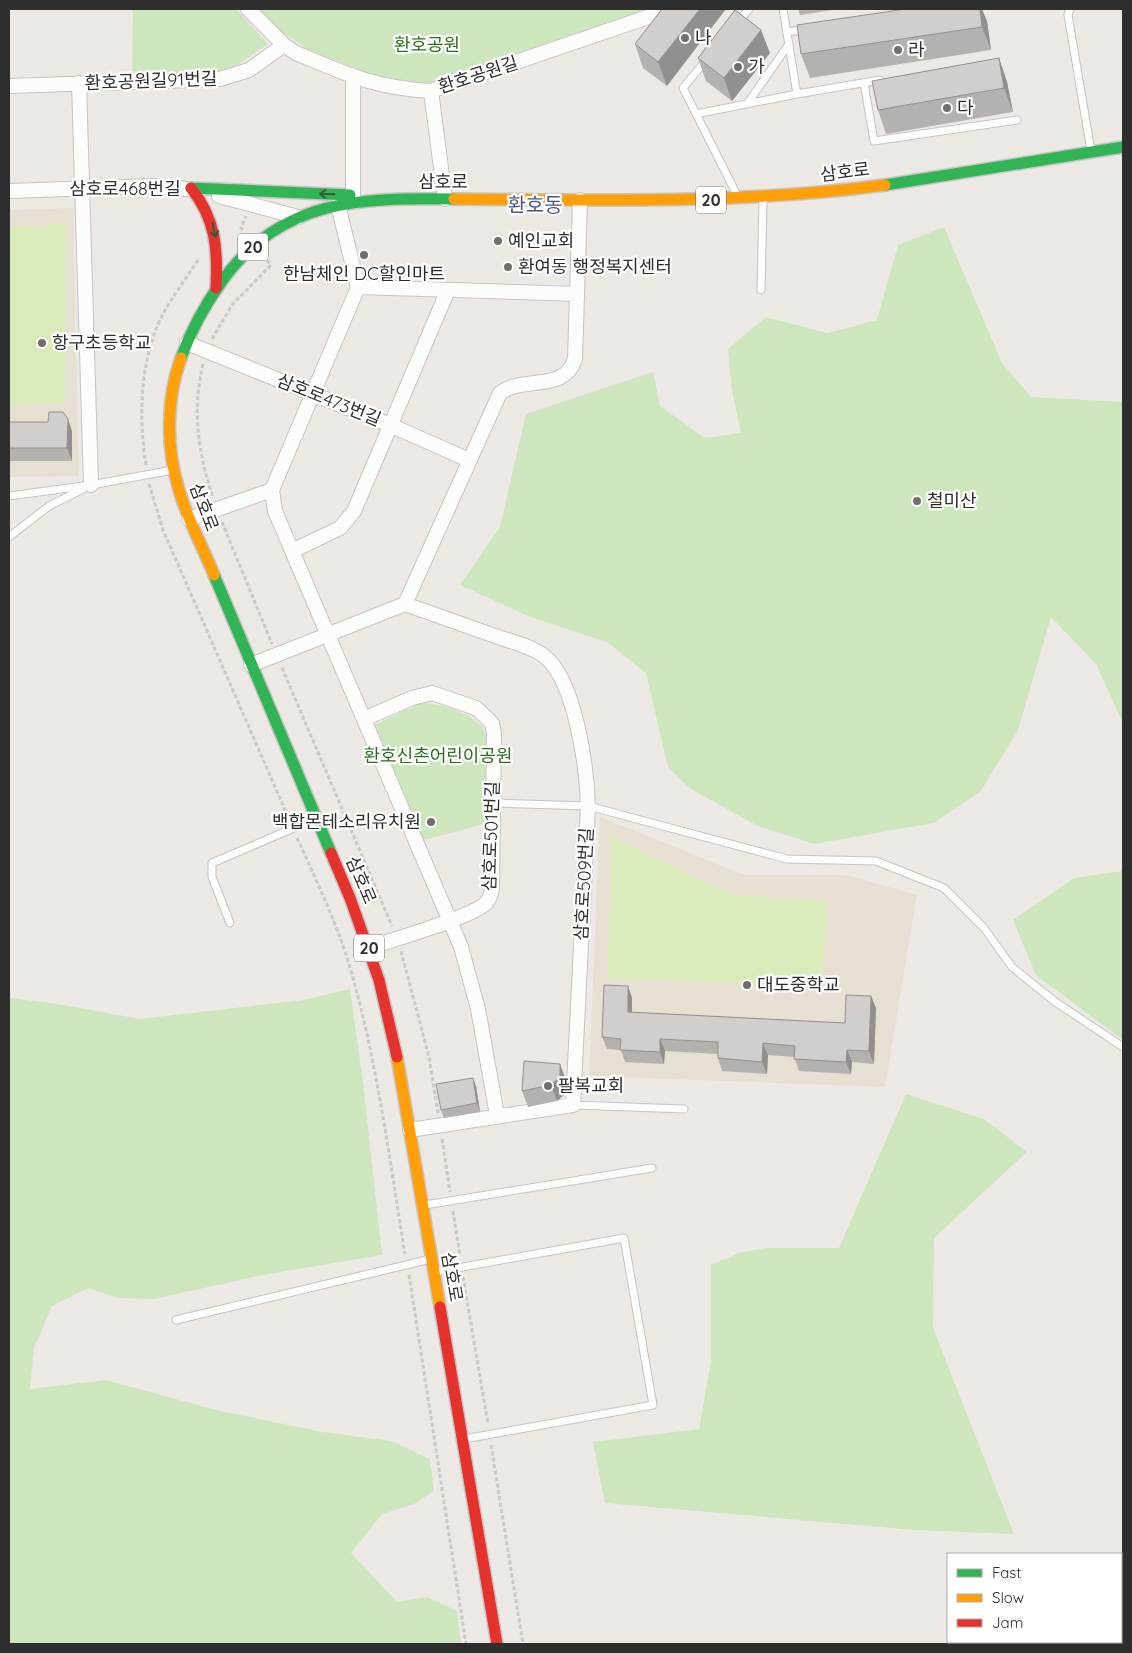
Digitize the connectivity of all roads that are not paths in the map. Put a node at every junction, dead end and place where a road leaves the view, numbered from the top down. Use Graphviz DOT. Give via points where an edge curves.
graph roads {
  1 [pos="248,9"];
  2 [pos="662,9"];
  3 [pos="749,9"];
  4 [pos="783,9"];
  5 [pos="1070,9"];
  6 [pos="816,28"];
  7 [pos="731,30"];
  8 [pos="787,32"];
  9 [pos="789,44"];
  10 [pos="284,45"];
  11 [pos="713,52"];
  12 [pos="353,78"];
  13 [pos="893,78"];
  14 [pos="864,83"];
  15 [pos="78,84"];
  16 [pos="9,86"];
  17 [pos="431,91"];
  18 [pos="797,94"];
  19 [pos="747,104"];
  20 [pos="696,114"];
  21 [pos="1017,120"];
  22 [pos="1123,147"];
  23 [pos="1091,152"];
  24 [pos="81,188"];
  25 [pos="190,188"];
  26 [pos="9,191"];
  27 [pos="353,195"];
  28 [pos="763,198"];
  29 [pos="445,199"];
  30 [pos="739,199"];
  31 [pos="580,200"];
  32 [pos="338,205"];
  33 [pos="298,217"];
  34 [pos="358,287"];
  35 [pos="216,288"];
  36 [pos="448,290"];
  37 [pos="761,290"];
  38 [pos="577,294"];
  39 [pos="187,343"];
  40 [pos="311,392"];
  41 [pos="390,425"];
  42 [pos="469,460"];
  43 [pos="173,470"];
  44 [pos="90,485"];
  45 [pos="272,490"];
  46 [pos="9,496"];
  47 [pos="189,519"];
  48 [pos="9,537"];
  49 [pos="292,550"];
  50 [pos="405,604"];
  51 [pos="327,634"];
  52 [pos="251,665"];
  53 [pos="364,719"];
  54 [pos="494,803"];
  55 [pos="588,806"];
  56 [pos="315,819"];
  57 [pos="451,920"];
  58 [pos="230,923"];
  59 [pos="369,948"];
  60 [pos="1123,1046"];
  61 [pos="573,1105"];
  62 [pos="684,1109"];
  63 [pos="497,1116"];
  64 [pos="410,1130"];
  65 [pos="652,1168"];
  66 [pos="422,1205"];
  67 [pos="431,1259"];
  68 [pos="434,1273"];
  69 [pos="176,1320"];
  70 [pos="464,1439"];
  71 [pos="498,1644"];
  1 -- 10 [label="street, 환호공원길"];
  2 -- 17 [label="street, 환호공원길" via="648,18"];
  3 -- 7 [label="lane"];
  4 -- 8 [label="lane"];
  5 -- 23 [label="lane" via="1068,15"];
  6 -- 8 [label="lane"];
  8 -- 9 [label="lane"];
  9 -- 18 [label="lane"];
  9 -- 19 [label="lane"];
  10 -- 12 [label="street, 환호공원길"];
  10 -- 15 [label="street, 환호공원길91번길" via="249,70 220,79"];
  11 -- 20 [label="lane" via="683,88"];
  12 -- 17 [label="street, 환호공원길" via="397,88"];
  12 -- 27 [label="street"];
  13 -- 14 [label="lane"];
  14 -- 18 [label="lane"];
  14 -- 21 [label="lane" via="874,141"];
  15 -- 16 [label="street, 환호공원길91번길"];
  15 -- 24 [label="street"];
  17 -- 29 [label="street"];
  18 -- 19 [label="lane"];
  19 -- 20 [label="lane"];
  20 -- 30 [label="lane"];
  22 -- 23 [label="main road, 삼호로 / 20"];
  23 -- 28 [label="main road, 삼호로 / 20" via="876,186"];
  24 -- 25 [label="street, 삼호로468번길"];
  24 -- 26 [label="street, 삼호로468번길"];
  24 -- 44 [label="street"];
  27 -- 25 [label="main road, one-way"];
  25 -- 33 [label="street, 삼호로468번길"];
  25 -- 35 [label="main road, one-way" via="212,218 217,253"];
  27 -- 29 [label="main road"];
  28 -- 30 [label="main road, 삼호로 / 20"];
  28 -- 37 [label="lane"];
  29 -- 31 [label="main road, 삼호로 / 20"];
  29 -- 32 [label="main road, 삼호로 / 20" via="398,199"];
  30 -- 31 [label="main road, 삼호로 / 20"];
  31 -- 38 [label="street"];
  32 -- 33 [label="main road, 삼호로 / 20"];
  32 -- 34 [label="street"];
  33 -- 35 [label="main road, 삼호로 / 20" via="260,241"];
  34 -- 36 [label="street"];
  34 -- 40 [label="street"];
  35 -- 39 [label="main road, 삼호로 / 20"];
  36 -- 38 [label="street"];
  36 -- 41 [label="street"];
  38 -- 42 [label="street" via="572,369 558,379 517,385 500,393"];
  39 -- 40 [label="street, 삼호로473번길"];
  39 -- 43 [label="main road, 삼호로 / 20" via="173,384 169,411"];
  40 -- 41 [label="street, 삼호로473번길"];
  40 -- 45 [label="street"];
  41 -- 42 [label="street, 삼호로473번길"];
  41 -- 49 [label="street" via="347,521 328,535"];
  42 -- 50 [label="street"];
  43 -- 44 [label="lane"];
  43 -- 47 [label="main road, 삼호로 / 20"];
  44 -- 46 [label="lane"];
  44 -- 48 [label="lane" via="49,506"];
  45 -- 47 [label="street"];
  45 -- 49 [label="street" via="275,511"];
  47 -- 52 [label="main road, 삼호로 / 20"];
  49 -- 51 [label="street"];
  50 -- 51 [label="street"];
  50 -- 55 [label="street, 삼호로509번길" via="530,648 552,663 565,686 572,708"];
  51 -- 52 [label="street"];
  51 -- 53 [label="street"];
  52 -- 56 [label="main road, 삼호로 / 20"];
  53 -- 54 [label="street, 삼호로501번길" via="432,693 476,708 492,723 494,733"];
  53 -- 57 [label="street"];
  54 -- 55 [label="lane"];
  54 -- 57 [label="street, 삼호로501번길" via="490,898 480,908"];
  55 -- 60 [label="lane" via="787,859 876,861 944,888 984,928 1012,968 1054,1001"];
  55 -- 61 [label="street, 삼호로509번길"];
  56 -- 58 [label="lane" via="212,863 212,876"];
  56 -- 59 [label="main road, 삼호로 / 20"];
  57 -- 59 [label="street, 삼호로501번길"];
  57 -- 63 [label="street" via="467,964 478,1009"];
  59 -- 64 [label="main road, 삼호로 / 20" via="390,1025"];
  61 -- 62 [label="lane"];
  61 -- 63 [label="street"];
  63 -- 64 [label="street"];
  64 -- 66 [label="main road, 삼호로 / 20"];
  65 -- 66 [label="lane"];
  66 -- 67 [label="main road, 삼호로 / 20"];
  67 -- 68 [label="main road, 삼호로 / 20"];
  67 -- 69 [label="lane"];
  68 -- 70 [label="main road, 삼호로 / 20"];
  68 -- 70 [label="lane" via="624,1238 654,1405"];
  70 -- 71 [label="main road, 삼호로 / 20"];
}
